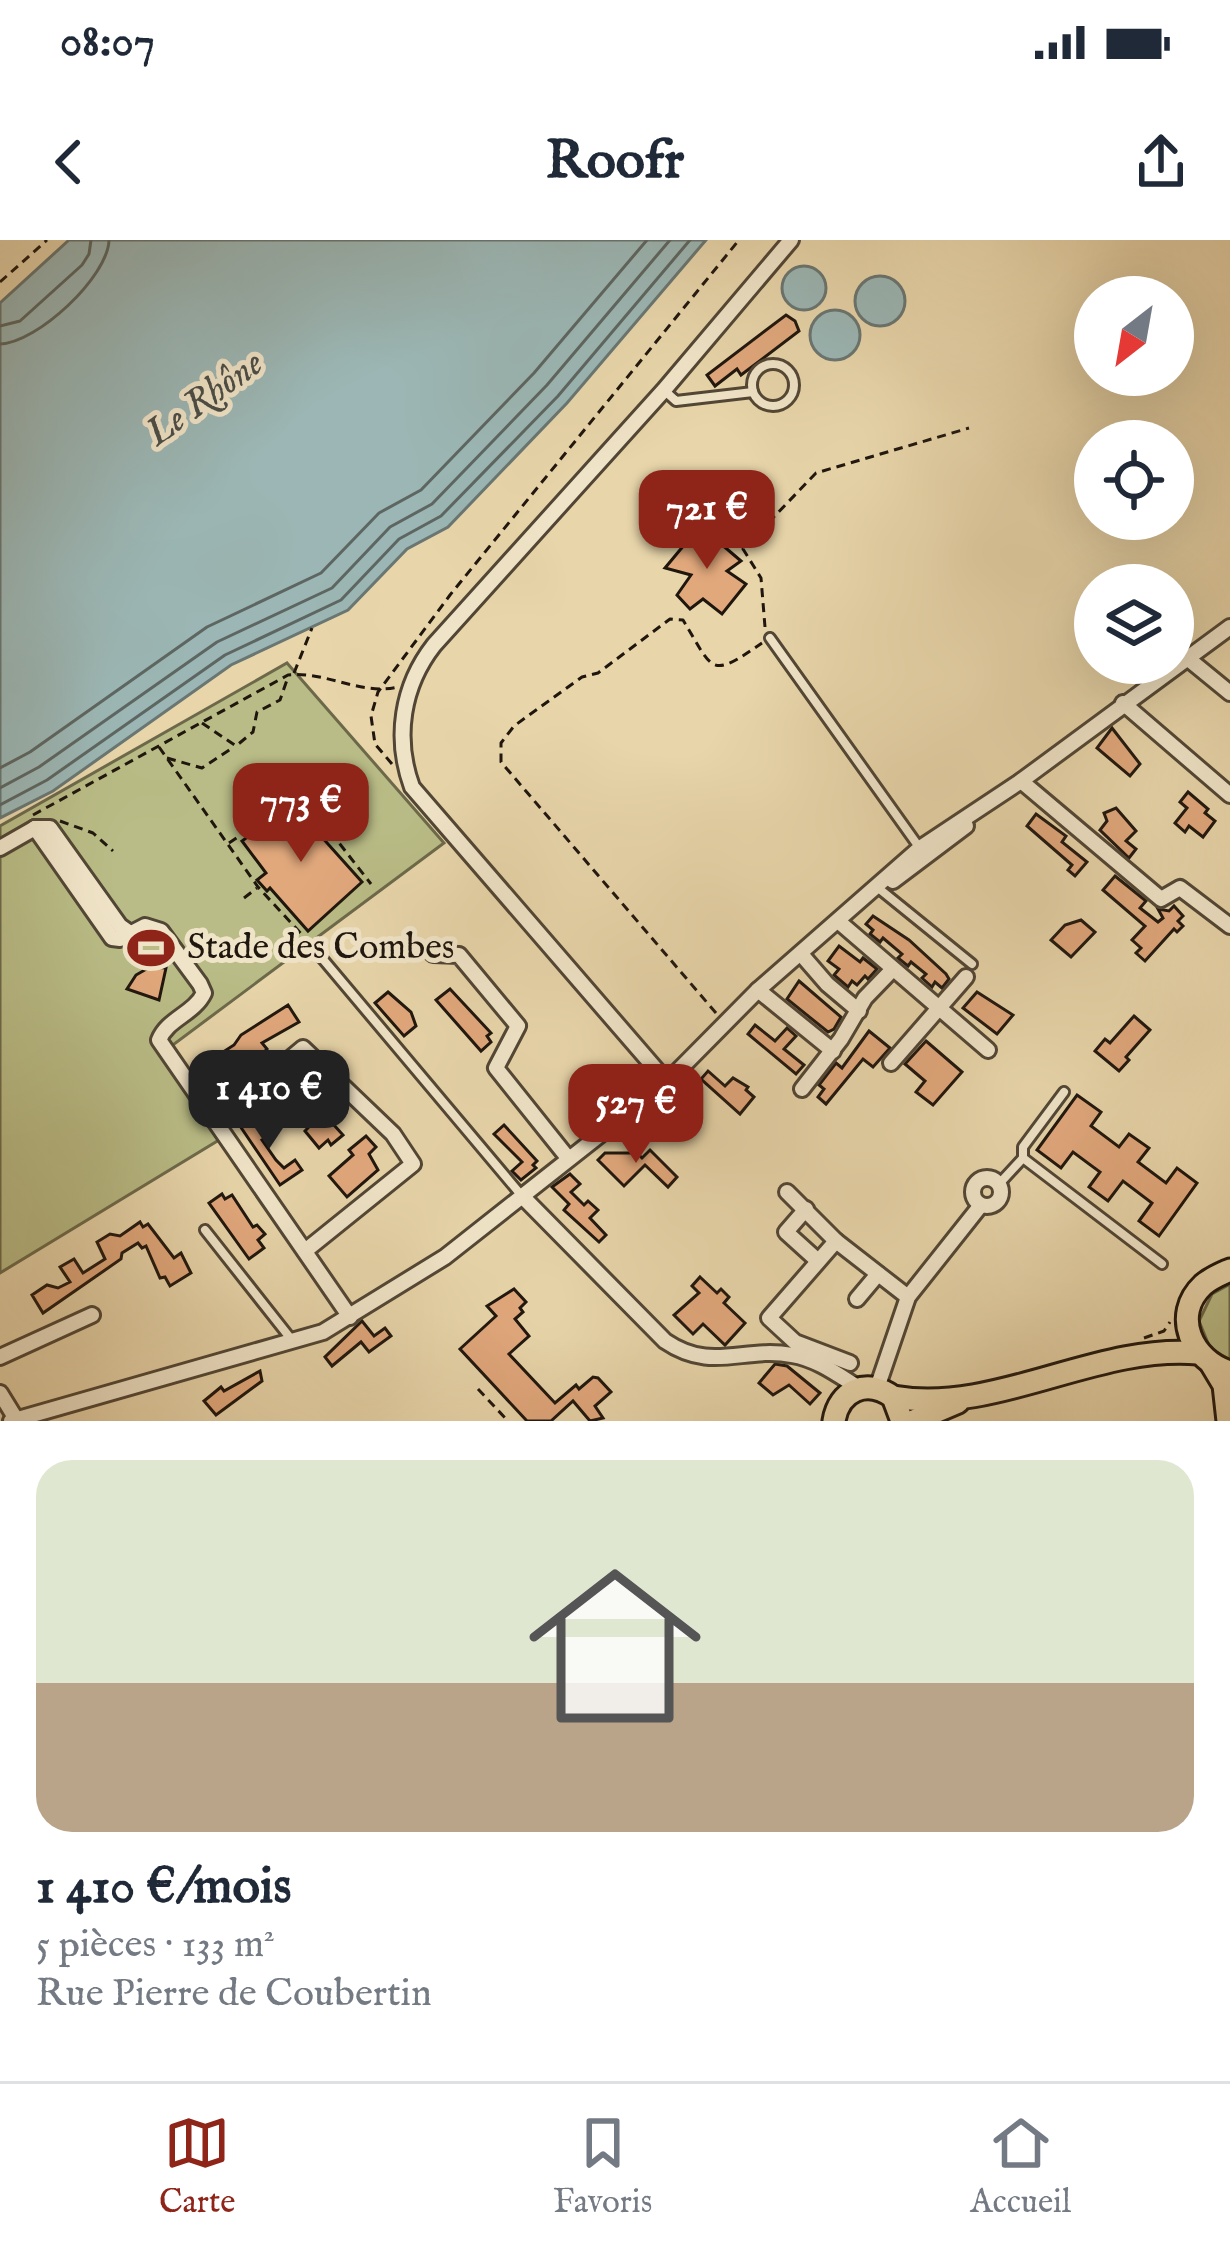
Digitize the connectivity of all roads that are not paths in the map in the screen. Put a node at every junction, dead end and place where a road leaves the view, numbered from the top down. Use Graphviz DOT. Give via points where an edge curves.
graph roads {
  1 [pos="791,240"];
  2 [pos="664,391"];
  3 [pos="753,392"];
  4 [pos="1230,627"];
  5 [pos="770,638"];
  6 [pos="1194,652"];
  7 [pos="1194,664"];
  8 [pos="1149,684"];
  9 [pos="1230,693"];
  10 [pos="1123,703"];
  11 [pos="1021,781"];
  12 [pos="1230,795"];
  13 [pos="995,798"];
  14 [pos="0,848"];
  15 [pos="920,848"];
  16 [pos="875,888"];
  17 [pos="838,921"];
  18 [pos="1230,926"];
  19 [pos="311,945"];
  20 [pos="433,954"];
  21 [pos="801,954"];
  22 [pos="893,969"];
  23 [pos="969,970"];
  24 [pos="758,990"];
  25 [pos="938,1009"];
  26 [pos="859,1011"];
  27 [pos="988,1050"];
  28 [pos="833,1051"];
  29 [pos="891,1063"];
  30 [pos="668,1082"];
  31 [pos="802,1089"];
  32 [pos="1064,1092"];
  33 [pos="215,1121"];
  34 [pos="568,1158"];
  35 [pos="1023,1158"];
  36 [pos="999,1184"];
  37 [pos="787,1192"];
  38 [pos="524,1197"];
  39 [pos="806,1209"];
  40 [pos="205,1230"];
  41 [pos="836,1240"];
  42 [pos="305,1251"];
  43 [pos="818,1261"];
  44 [pos="1162,1264"];
  45 [pos="1229,1271"];
  46 [pos="878,1274"];
  47 [pos="908,1298"];
  48 [pos="857,1299"];
  49 [pos="92,1315"];
  50 [pos="350,1317"];
  51 [pos="1187,1321"];
  52 [pos="292,1340"];
  53 [pos="1150,1352"];
  54 [pos="0,1357"];
  55 [pos="850,1363"];
  56 [pos="1213,1363"];
  57 [pos="0,1393"];
  58 [pos="975,1394"];
  59 [pos="852,1404"];
  60 [pos="14,1420"];
  61 [pos="902,1421"];
  62 [pos="914,1421"];
  63 [pos="1228,1421"];
  1 -- 2 [label="street"];
  2 -- 3 [label="lane" via="676,400"];
  2 -- 30 [label="street" via="420,663 402,738 412,788"];
  3 -- 3 [label="lane" via="777,406 794,384 789,370 761,367"];
  4 -- 6 [label="street"];
  5 -- 15 [label="lane"];
  7 -- 9 [label="street"];
  8 -- 10 [label="street"];
  10 -- 11 [label="street"];
  10 -- 12 [label="street"];
  11 -- 13 [label="street"];
  11 -- 18 [label="street" via="1161,899 1180,888"];
  13 -- 15 [label="street"];
  13 -- 16 [label="street" via="940,849"];
  14 -- 33 [label="street" via="37,825 112,938 145,926 161,931 204,993 159,1040"];
  15 -- 16 [label="street"];
  16 -- 17 [label="street"];
  16 -- 23 [label="lane"];
  17 -- 21 [label="street"];
  17 -- 22 [label="street"];
  19 -- 38 [label="lane"];
  20 -- 34 [label="street" via="460,956 518,1026 496,1068"];
  21 -- 24 [label="street"];
  21 -- 26 [label="street"];
  22 -- 25 [label="street"];
  22 -- 26 [label="street"];
  23 -- 25 [label="street"];
  24 -- 28 [label="street"];
  24 -- 30 [label="street"];
  25 -- 27 [label="street"];
  25 -- 29 [label="street"];
  26 -- 28 [label="street"];
  28 -- 31 [label="street"];
  30 -- 34 [label="street"];
  32 -- 35 [label="lane"];
  33 -- 42 [label="street"];
  33 -- 42 [label="street" via="303,1048 393,1134 413,1163"];
  34 -- 38 [label="street"];
  35 -- 36 [label="lane"];
  35 -- 44 [label="lane"];
  36 -- 47 [label="street" via="988,1177 975,1184 981,1205"];
  37 -- 39 [label="street"];
  38 -- 50 [label="street"];
  38 -- 59 [label="street" via="683,1353 796,1355 832,1371"];
  39 -- 41 [label="street"];
  39 -- 43 [label="street" via="786,1232"];
  40 -- 52 [label="lane"];
  41 -- 43 [label="street"];
  41 -- 46 [label="street"];
  42 -- 50 [label="street"];
  43 -- 55 [label="street" via="769,1318 795,1342"];
  45 -- 51 [label="main road" via="1204,1285"];
  46 -- 47 [label="street"];
  46 -- 48 [label="street"];
  47 -- 59 [label="street"];
  49 -- 54 [label="street"];
  50 -- 52 [label="street"];
  51 -- 53 [label="main road"];
  51 -- 56 [label="main road"];
  52 -- 60 [label="street"];
  53 -- 56 [label="main road"];
  53 -- 58 [label="main road"];
  56 -- 63 [label="main road"];
  57 -- 60 [label="street"];
  58 -- 59 [label="main road"];
  58 -- 62 [label="main road"];
  59 -- 61 [label="main road"];
}
